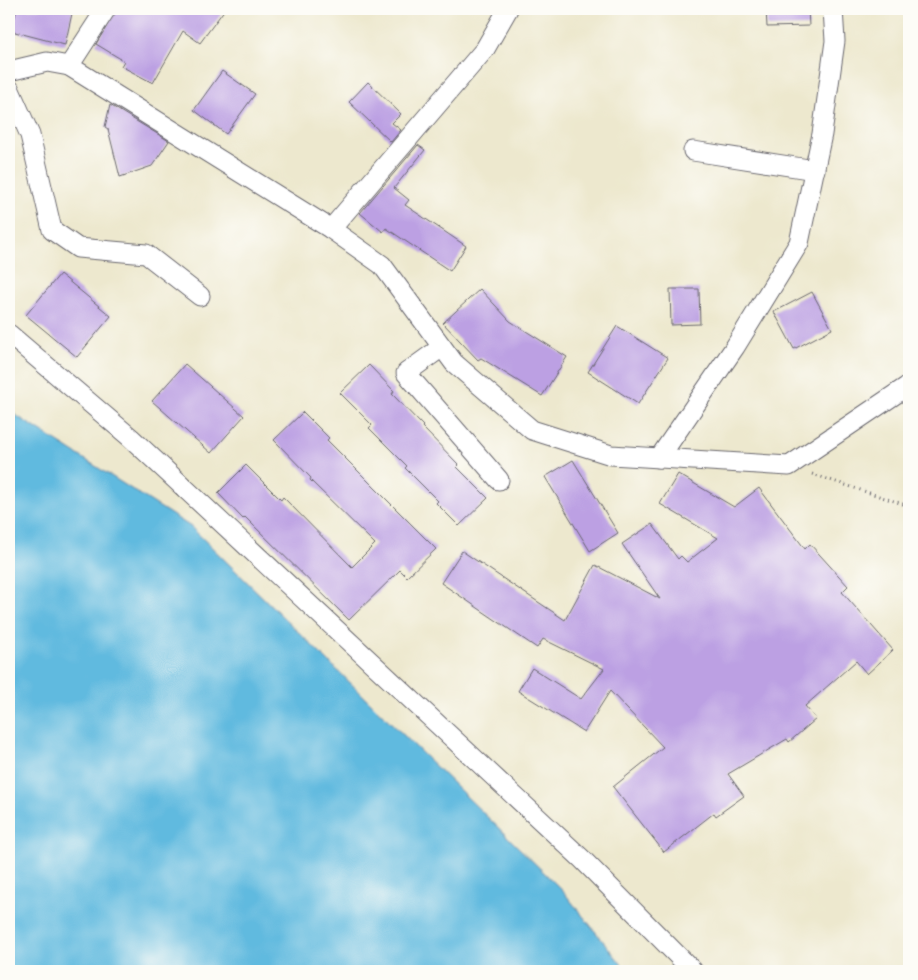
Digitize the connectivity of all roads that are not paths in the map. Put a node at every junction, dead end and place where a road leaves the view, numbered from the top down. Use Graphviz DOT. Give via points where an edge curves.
graph roads {
  1 [pos="106,9"];
  2 [pos="508,9"];
  3 [pos="833,9"];
  4 [pos="69,66"];
  5 [pos="9,71"];
  6 [pos="9,88"];
  7 [pos="693,151"];
  8 [pos="815,170"];
  9 [pos="331,229"];
  10 [pos="200,296"];
  11 [pos="9,334"];
  12 [pos="442,347"];
  13 [pos="909,385"];
  14 [pos="659,458"];
  15 [pos="499,480"];
  16 [pos="693,971"];
  1 -- 4 [label="street"];
  2 -- 9 [label="street" via="485,49"];
  3 -- 8 [label="street" via="835,41"];
  4 -- 5 [label="street" via="47,62"];
  4 -- 9 [label="street"];
  6 -- 10 [label="street" via="30,135 52,230 78,248 146,254"];
  7 -- 8 [label="street"];
  8 -- 14 [label="street" via="799,243 735,347"];
  9 -- 12 [label="street" via="382,266"];
  11 -- 16 [label="street" via="153,458 582,859"];
  12 -- 14 [label="street" via="454,363 532,430 611,455"];
  12 -- 15 [label="street" via="406,373"];
  13 -- 14 [label="street" via="789,466"];
}
